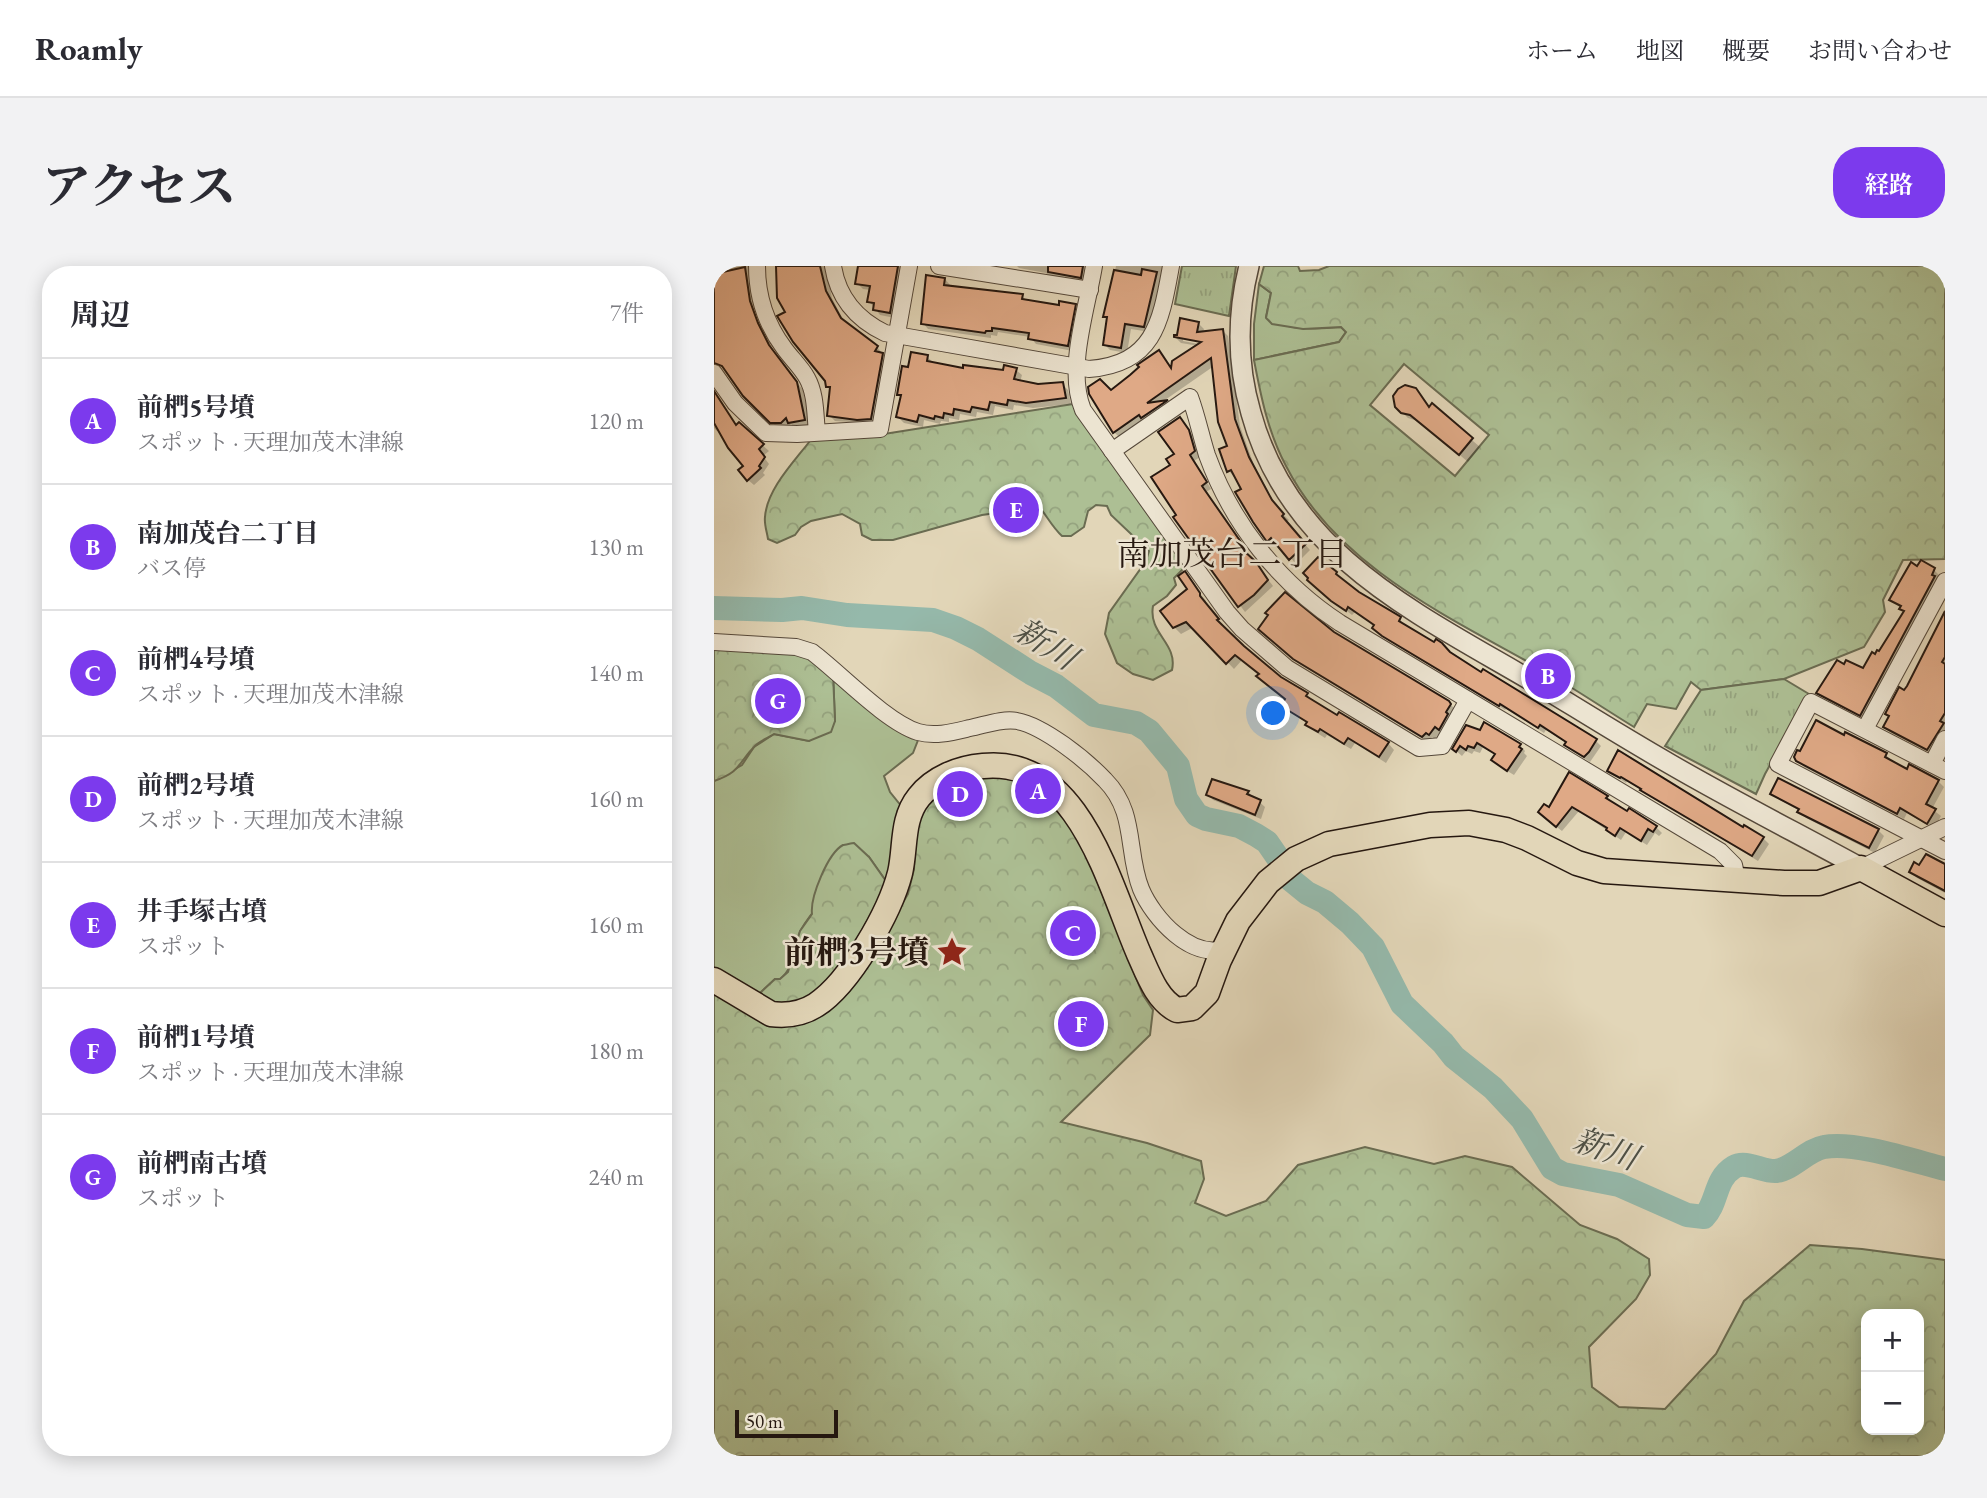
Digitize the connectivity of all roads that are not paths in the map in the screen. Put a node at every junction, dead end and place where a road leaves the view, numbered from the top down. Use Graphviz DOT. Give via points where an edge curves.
graph roads {
  1 [pos="757,266"];
  2 [pos="833,266"];
  3 [pos="909,266"];
  4 [pos="939,266"];
  5 [pos="1094,266"];
  6 [pos="1171,266"];
  7 [pos="1249,266"];
  8 [pos="1090,290"];
  9 [pos="896,336"];
  10 [pos="1076,368"];
  11 [pos="714,373"];
  12 [pos="817,432"];
  13 [pos="1112,451"];
  14 [pos="1945,581"];
  15 [pos="714,642"];
  16 [pos="1468,700"];
  17 [pos="1865,730"];
  18 [pos="1945,739"];
  19 [pos="1938,768"];
  20 [pos="1945,827"];
  21 [pos="1919,838"];
  22 [pos="1945,852"];
  23 [pos="1861,868"];
  24 [pos="1737,879"];
  25 [pos="1945,914"];
  26 [pos="1226,948"];
  27 [pos="714,980"];
  1 -- 12 [label="street" via="768,320 810,386"];
  2 -- 9 [label="street" via="839,291 853,311 873,327"];
  3 -- 9 [label="street"];
  4 -- 8 [label="street"];
  5 -- 8 [label="street"];
  6 -- 10 [label="street" via="1163,313 1148,342 1114,365"];
  7 -- 23 [label="street" via="1241,346 1254,426 1283,490 1327,545 1362,575 1432,621 1671,765"];
  8 -- 10 [label="street"];
  9 -- 10 [label="street"];
  9 -- 12 [label="street" via="880,429"];
  10 -- 13 [label="street" via="1076,390 1083,410"];
  11 -- 12 [label="street" via="735,403 766,433"];
  13 -- 16 [label="street" via="1227,612 1287,668 1419,748 1441,746"];
  13 -- 16 [label="street" via="1190,397 1225,496 1276,569 1323,612"];
  14 -- 17 [label="street"];
  15 -- 26 [label="street" via="812,652 900,724 921,733 944,734 1007,720 1032,726 1093,768 1119,796 1141,888 1171,930 1206,951"];
  16 -- 24 [label="street" via="1720,851 1734,865"];
  17 -- 19 [label="street"];
  17 -- 21 [label="street" via="1811,702 1778,764"];
  18 -- 19 [label="street"];
  20 -- 21 [label="street"];
  21 -- 22 [label="street"];
  21 -- 23 [label="street"];
  23 -- 24 [label="main road" via="1819,883"];
  23 -- 25 [label="main road"];
  24 -- 26 [label="main road" via="1604,871 1493,827 1430,825 1329,844 1296,859 1254,899"];
  26 -- 27 [label="main road" via="1199,1003 1184,1010 1170,1006 1145,966 1102,866 1068,802 1027,771 978,766 931,783 918,798 908,820 901,871 891,901 870,942 825,999 803,1012 781,1015"];
}
